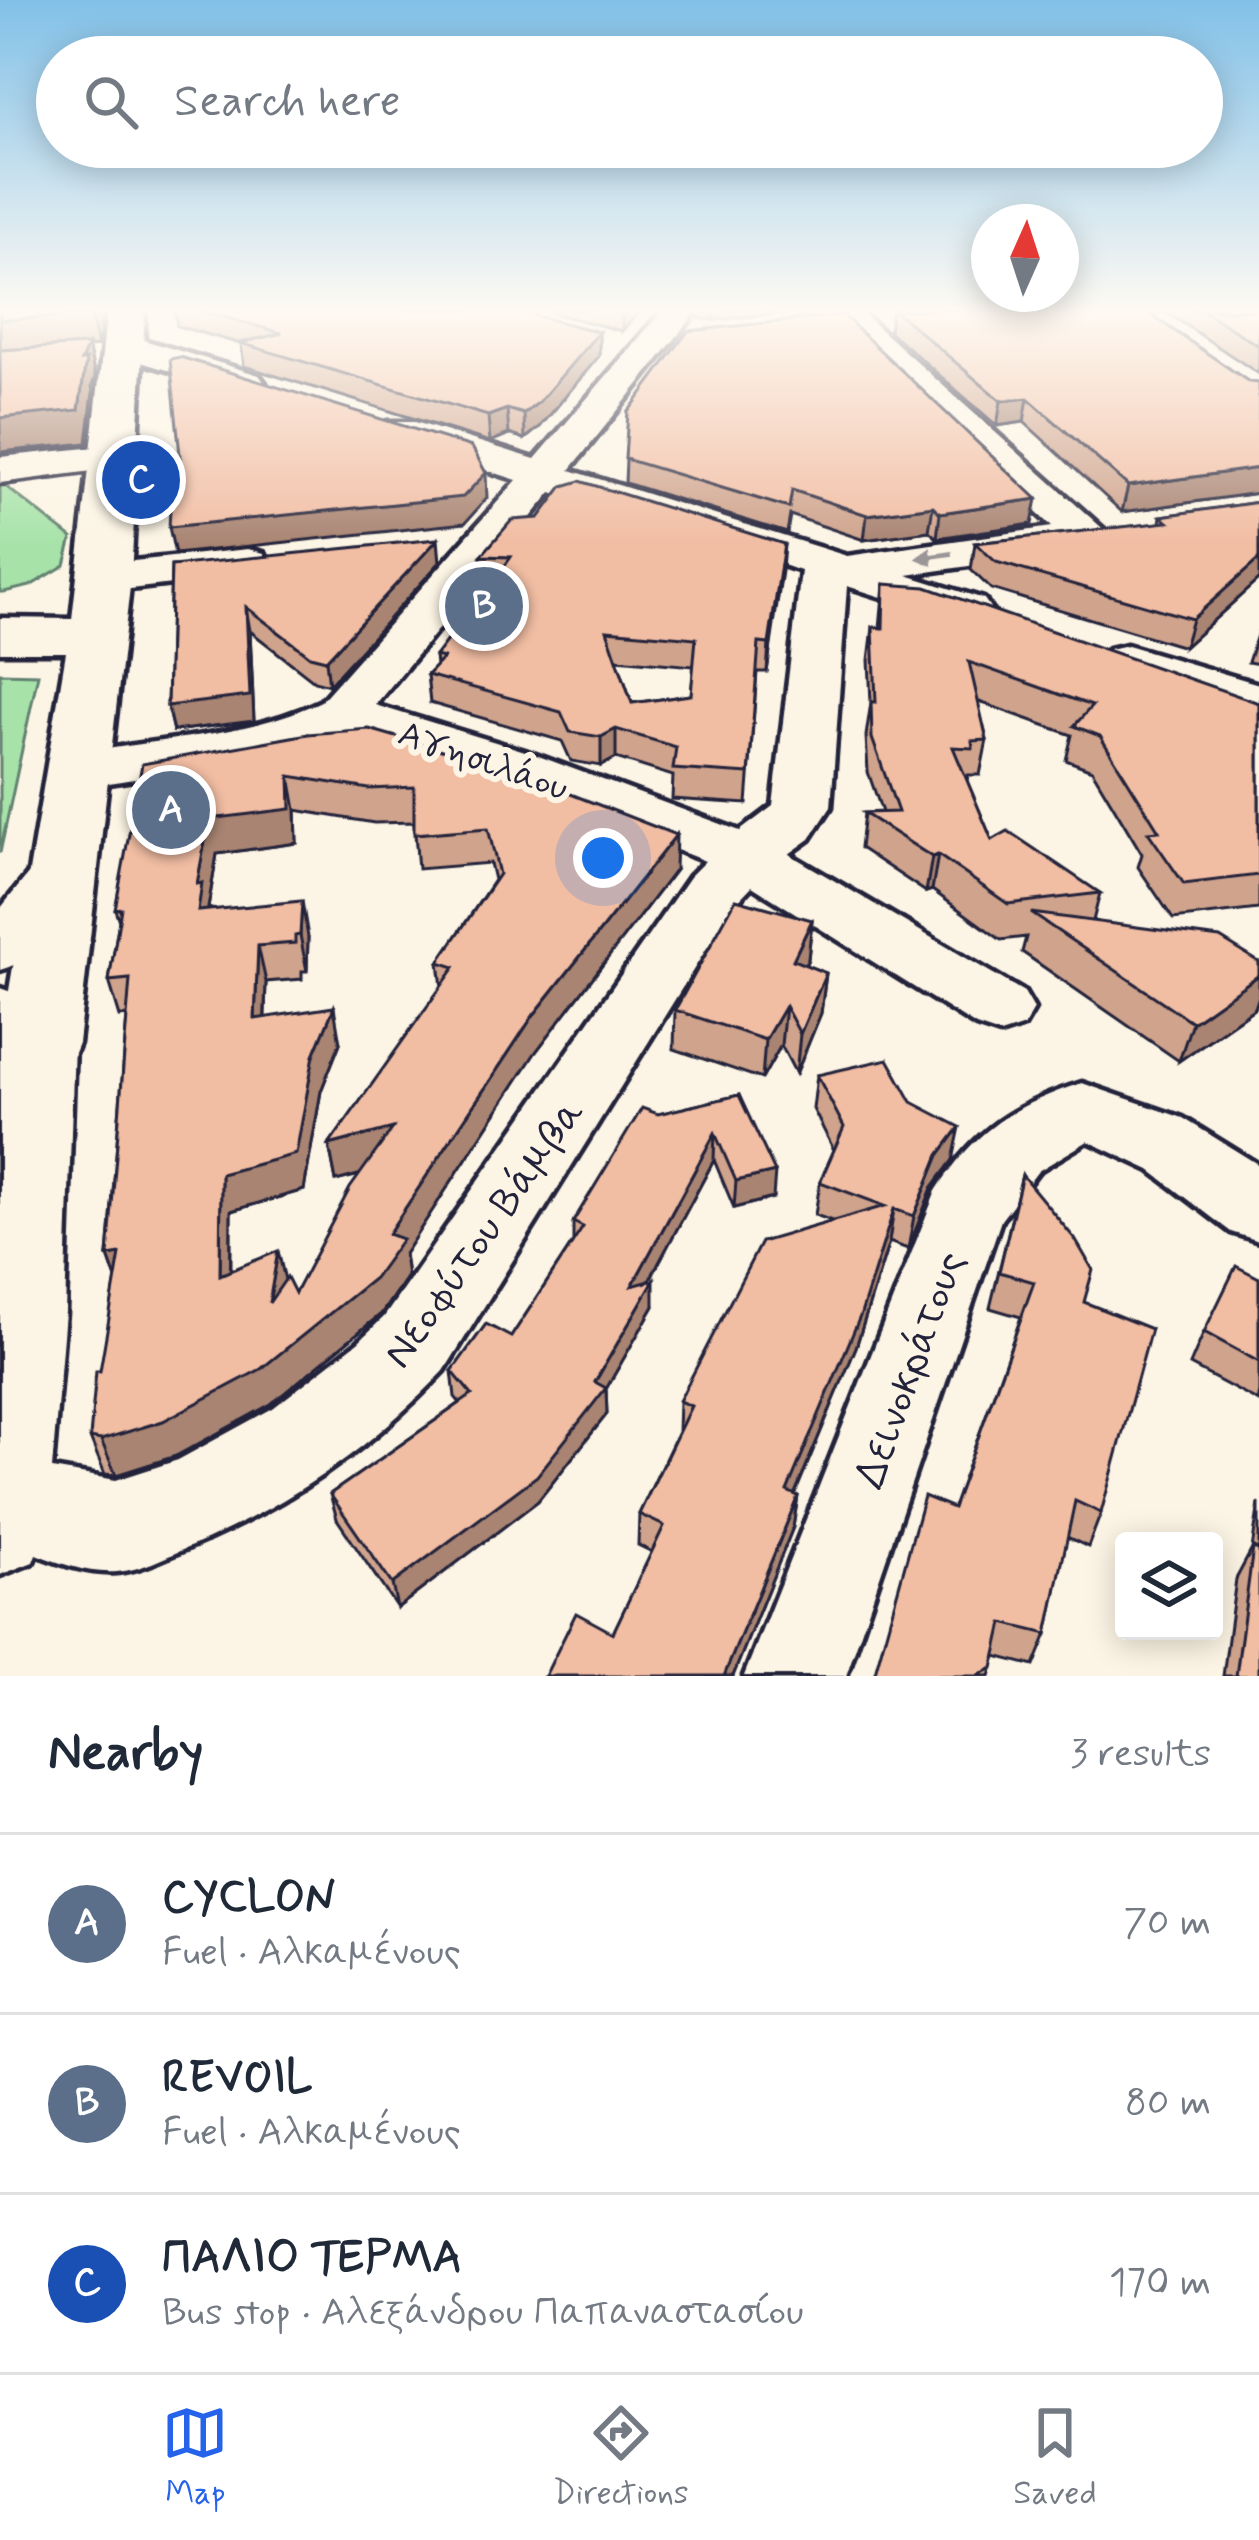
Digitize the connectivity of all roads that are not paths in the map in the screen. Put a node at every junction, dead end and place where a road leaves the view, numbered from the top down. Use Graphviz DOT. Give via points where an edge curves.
graph roads {
  1 [pos="113,388"];
  2 [pos="267,388"];
  3 [pos="624,388"];
  4 [pos="948,388"];
  5 [pos="286,395"];
  6 [pos="351,415"];
  7 [pos="116,458"];
  8 [pos="0,470"];
  9 [pos="546,475"];
  10 [pos="488,539"];
  11 [pos="420,546"];
  12 [pos="285,560"];
  13 [pos="832,567"];
  14 [pos="105,578"];
  15 [pos="1017,625"];
  16 [pos="0,635"];
  17 [pos="97,636"];
  18 [pos="1083,646"];
  19 [pos="1259,701"];
  20 [pos="340,712"];
  21 [pos="78,771"];
  22 [pos="753,851"];
  23 [pos="64,871"];
  24 [pos="0,948"];
  25 [pos="1000,1009"];
  26 [pos="19,1028"];
  27 [pos="0,1140"];
  28 [pos="1259,1209"];
  29 [pos="1,1506"];
  30 [pos="795,1676"];
  1 -- 7 [label="main road"];
  2 -- 5 [label="street"];
  3 -- 9 [label="street"];
  4 -- 13 [label="street, one-way" via="1108,532"];
  6 -- 9 [label="street"];
  7 -- 8 [label="street"];
  7 -- 14 [label="main road"];
  9 -- 10 [label="street"];
  9 -- 13 [label="street"];
  10 -- 11 [label="street"];
  10 -- 20 [label="street"];
  12 -- 14 [label="street"];
  13 -- 15 [label="street"];
  13 -- 22 [label="street, Νεοφύτου Βάμβα" via="804,800 795,820"];
  14 -- 17 [label="main road"];
  16 -- 17 [label="main road"];
  17 -- 21 [label="main road"];
  18 -- 19 [label="street"];
  20 -- 21 [label="street" via="251,743"];
  20 -- 22 [label="street, Αγησιλάου"];
  21 -- 23 [label="main road"];
  22 -- 25 [label="street, Αγησιλάου"];
  22 -- 29 [label="street, Νεοφύτου Βάμβα" via="711,892 414,1344 366,1392 266,1465 120,1526"];
  23 -- 24 [label="street"];
  23 -- 26 [label="main road"];
  26 -- 27 [label="main road"];
  26 -- 29 [label="street" via="23,1312"];
  28 -- 30 [label="street, Δεινοκράτους" via="1165,1139 1082,1111 994,1162 964,1214"];
}
